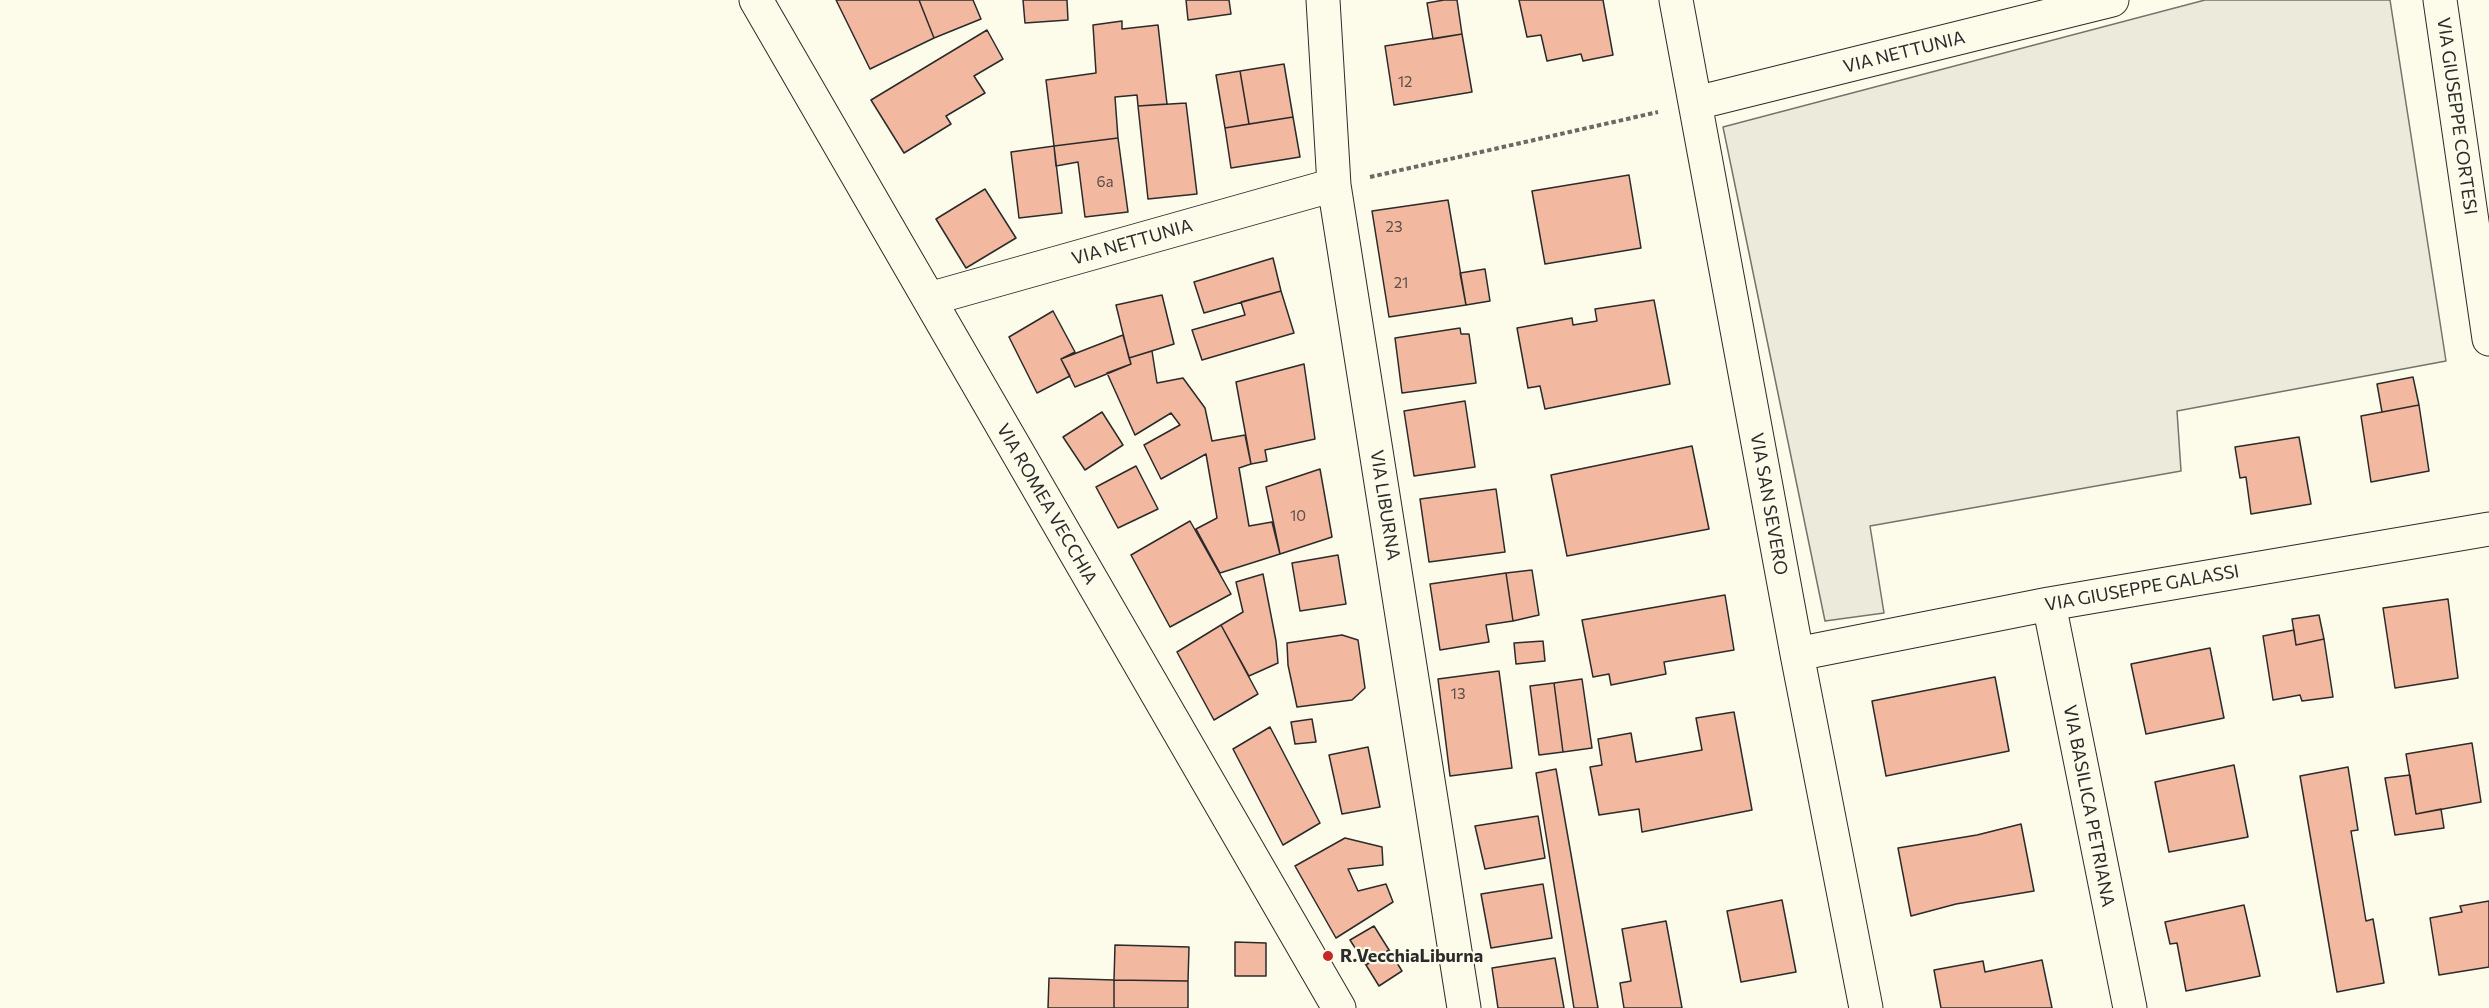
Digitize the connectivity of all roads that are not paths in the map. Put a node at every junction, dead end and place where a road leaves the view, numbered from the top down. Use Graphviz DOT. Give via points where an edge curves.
graph roads {
  1 [pos="756,0"];
  2 [pos="1323,0"];
  3 [pos="1676,0"];
  4 [pos="2112,0"];
  5 [pos="2440,0"];
  6 [pos="2004,13"];
  7 [pos="1696,103"];
  8 [pos="1334,185"];
  9 [pos="929,299"];
  10 [pos="2489,339"];
  11 [pos="2489,529"];
  12 [pos="2049,604"];
  13 [pos="1797,654"];
  14 [pos="1339,1008"];
  15 [pos="1464,1008"];
  16 [pos="1866,1008"];
  17 [pos="2130,1008"];
  1 -- 9 [label="street, VIA ROMEA VECCHIA"];
  2 -- 8 [label="street, VIA LIBURNA"];
  3 -- 7 [label="street, VIA SAN SEVERO"];
  4 -- 6 [label="street, VIA NETTUNIA"];
  5 -- 10 [label="street, VIA GIUSEPPE CORTESI"];
  6 -- 7 [label="street, VIA NETTUNIA"];
  7 -- 13 [label="street, VIA SAN SEVERO"];
  8 -- 9 [label="street, VIA NETTUNIA"];
  8 -- 15 [label="street, VIA LIBURNA"];
  9 -- 14 [label="street, VIA ROMEA VECCHIA"];
  11 -- 12 [label="street, VIA GIUSEPPE GALASSI"];
  12 -- 13 [label="street, VIA GIUSEPPE GALASSI"];
  12 -- 17 [label="street, VIA BASILICA PETRIANA"];
  13 -- 16 [label="street, VIA SAN SEVERO"];
}
